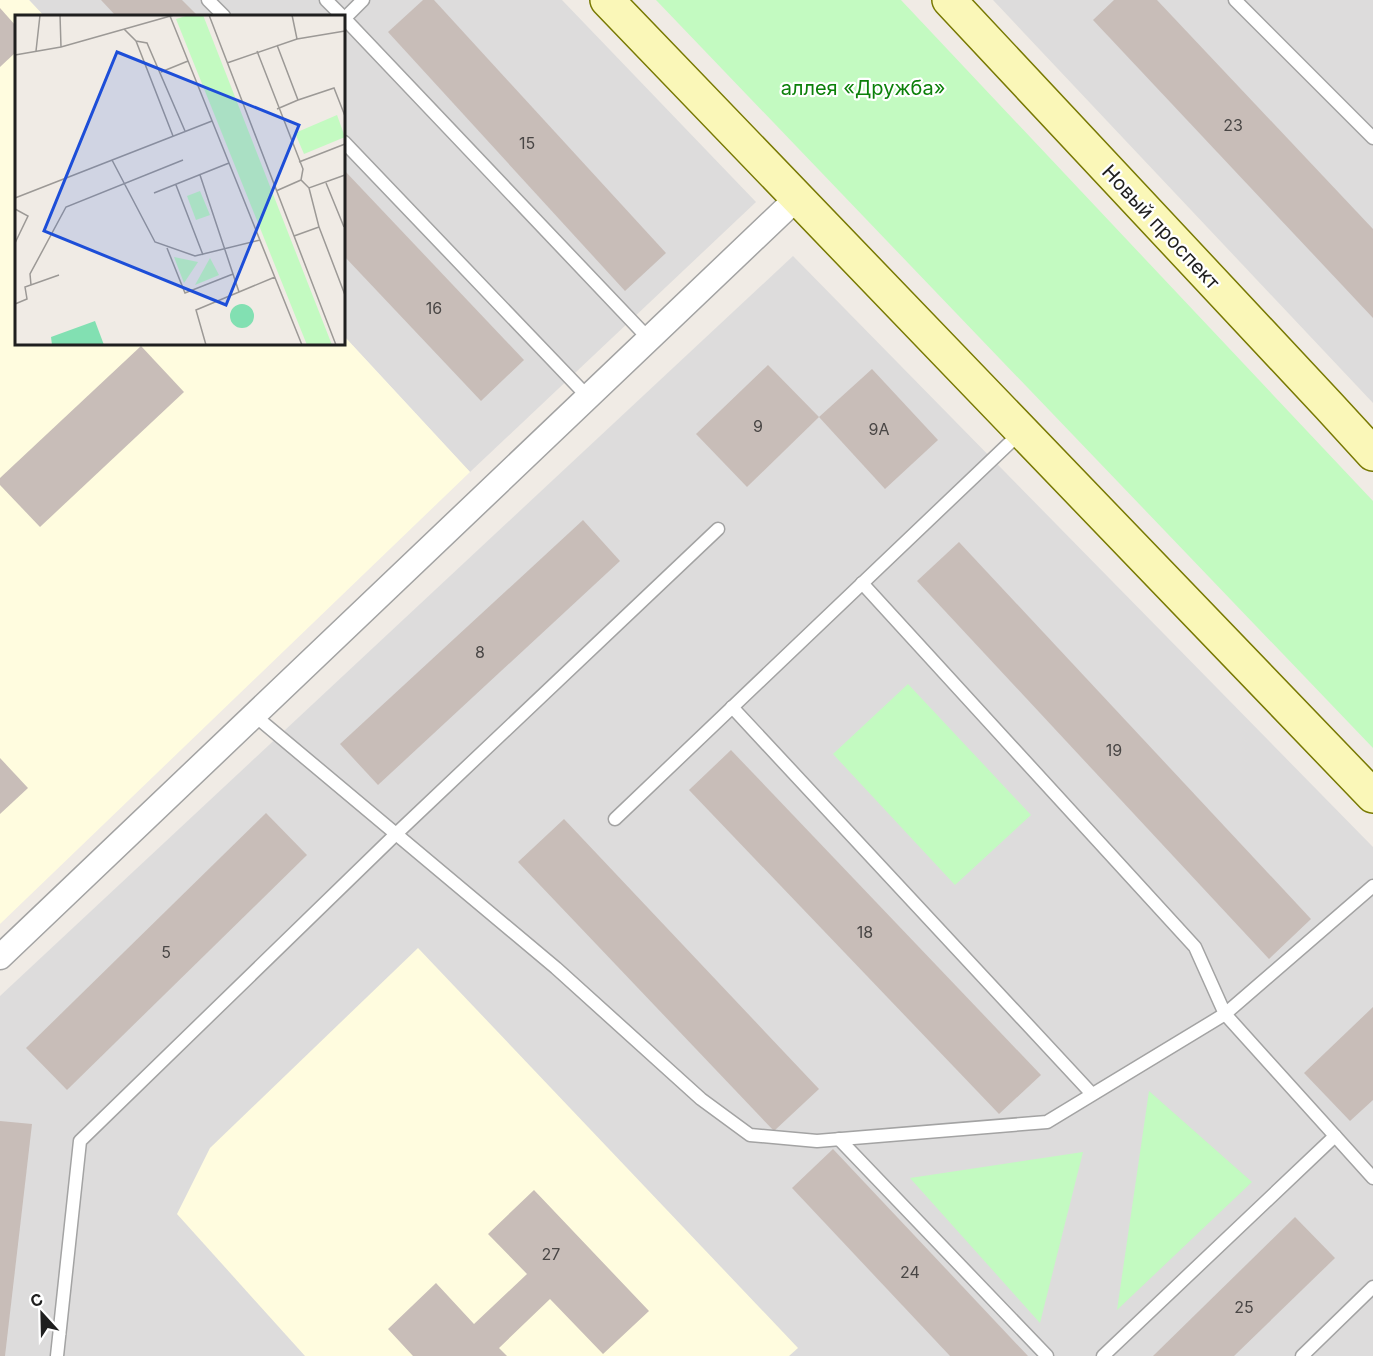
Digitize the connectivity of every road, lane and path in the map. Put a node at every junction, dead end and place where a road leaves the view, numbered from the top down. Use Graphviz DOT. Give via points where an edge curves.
graph roads {
  1 [pos="208,0"];
  2 [pos="326,0"];
  3 [pos="363,0"];
  4 [pos="607,0"];
  5 [pos="949,0"];
  6 [pos="1235,0"];
  7 [pos="223,15"];
  8 [pos="340,15"];
  9 [pos="345,16"];
  10 [pos="345,20"];
  11 [pos="1373,138"];
  12 [pos="345,143"];
  13 [pos="797,198"];
  14 [pos="649,339"];
  15 [pos="588,397"];
  16 [pos="1022,431"];
  17 [pos="1373,454"];
  18 [pos="718,529"];
  19 [pos="861,583"];
  20 [pos="732,707"];
  21 [pos="254,715"];
  22 [pos="1373,796"];
  23 [pos="615,819"];
  24 [pos="396,834"];
  25 [pos="1373,886"];
  26 [pos="0,957"];
  27 [pos="1225,1014"];
  28 [pos="1092,1094"];
  29 [pos="1335,1136"];
  30 [pos="839,1139"];
  31 [pos="1373,1178"];
  32 [pos="1373,1287"];
  33 [pos="57,1356"];
  34 [pos="1047,1356"];
  35 [pos="1103,1356"];
  36 [pos="1302,1356"];
  1 -- 7 [label="lane"];
  2 -- 8 [label="lane"];
  3 -- 9 [label="lane"];
  4 -- 13 [label="street"];
  5 -- 17 [label="street, Новый проспект"];
  6 -- 11 [label="lane"];
  10 -- 14 [label="lane"];
  12 -- 15 [label="lane"];
  13 -- 14 [label="street"];
  13 -- 16 [label="street"];
  14 -- 15 [label="street"];
  15 -- 21 [label="street"];
  16 -- 19 [label="lane"];
  16 -- 22 [label="street"];
  18 -- 24 [label="lane"];
  19 -- 20 [label="lane"];
  19 -- 27 [label="lane" via="1195,947"];
  20 -- 23 [label="lane"];
  20 -- 28 [label="lane"];
  21 -- 24 [label="lane"];
  21 -- 26 [label="street"];
  24 -- 30 [label="lane" via="556,968 701,1099 750,1135"];
  24 -- 33 [label="lane" via="80,1141"];
  25 -- 27 [label="lane"];
  27 -- 28 [label="lane"];
  27 -- 29 [label="lane"];
  28 -- 30 [label="lane" via="1047,1122"];
  29 -- 31 [label="lane"];
  29 -- 35 [label="lane"];
  30 -- 34 [label="lane"];
  32 -- 36 [label="lane"];
}
